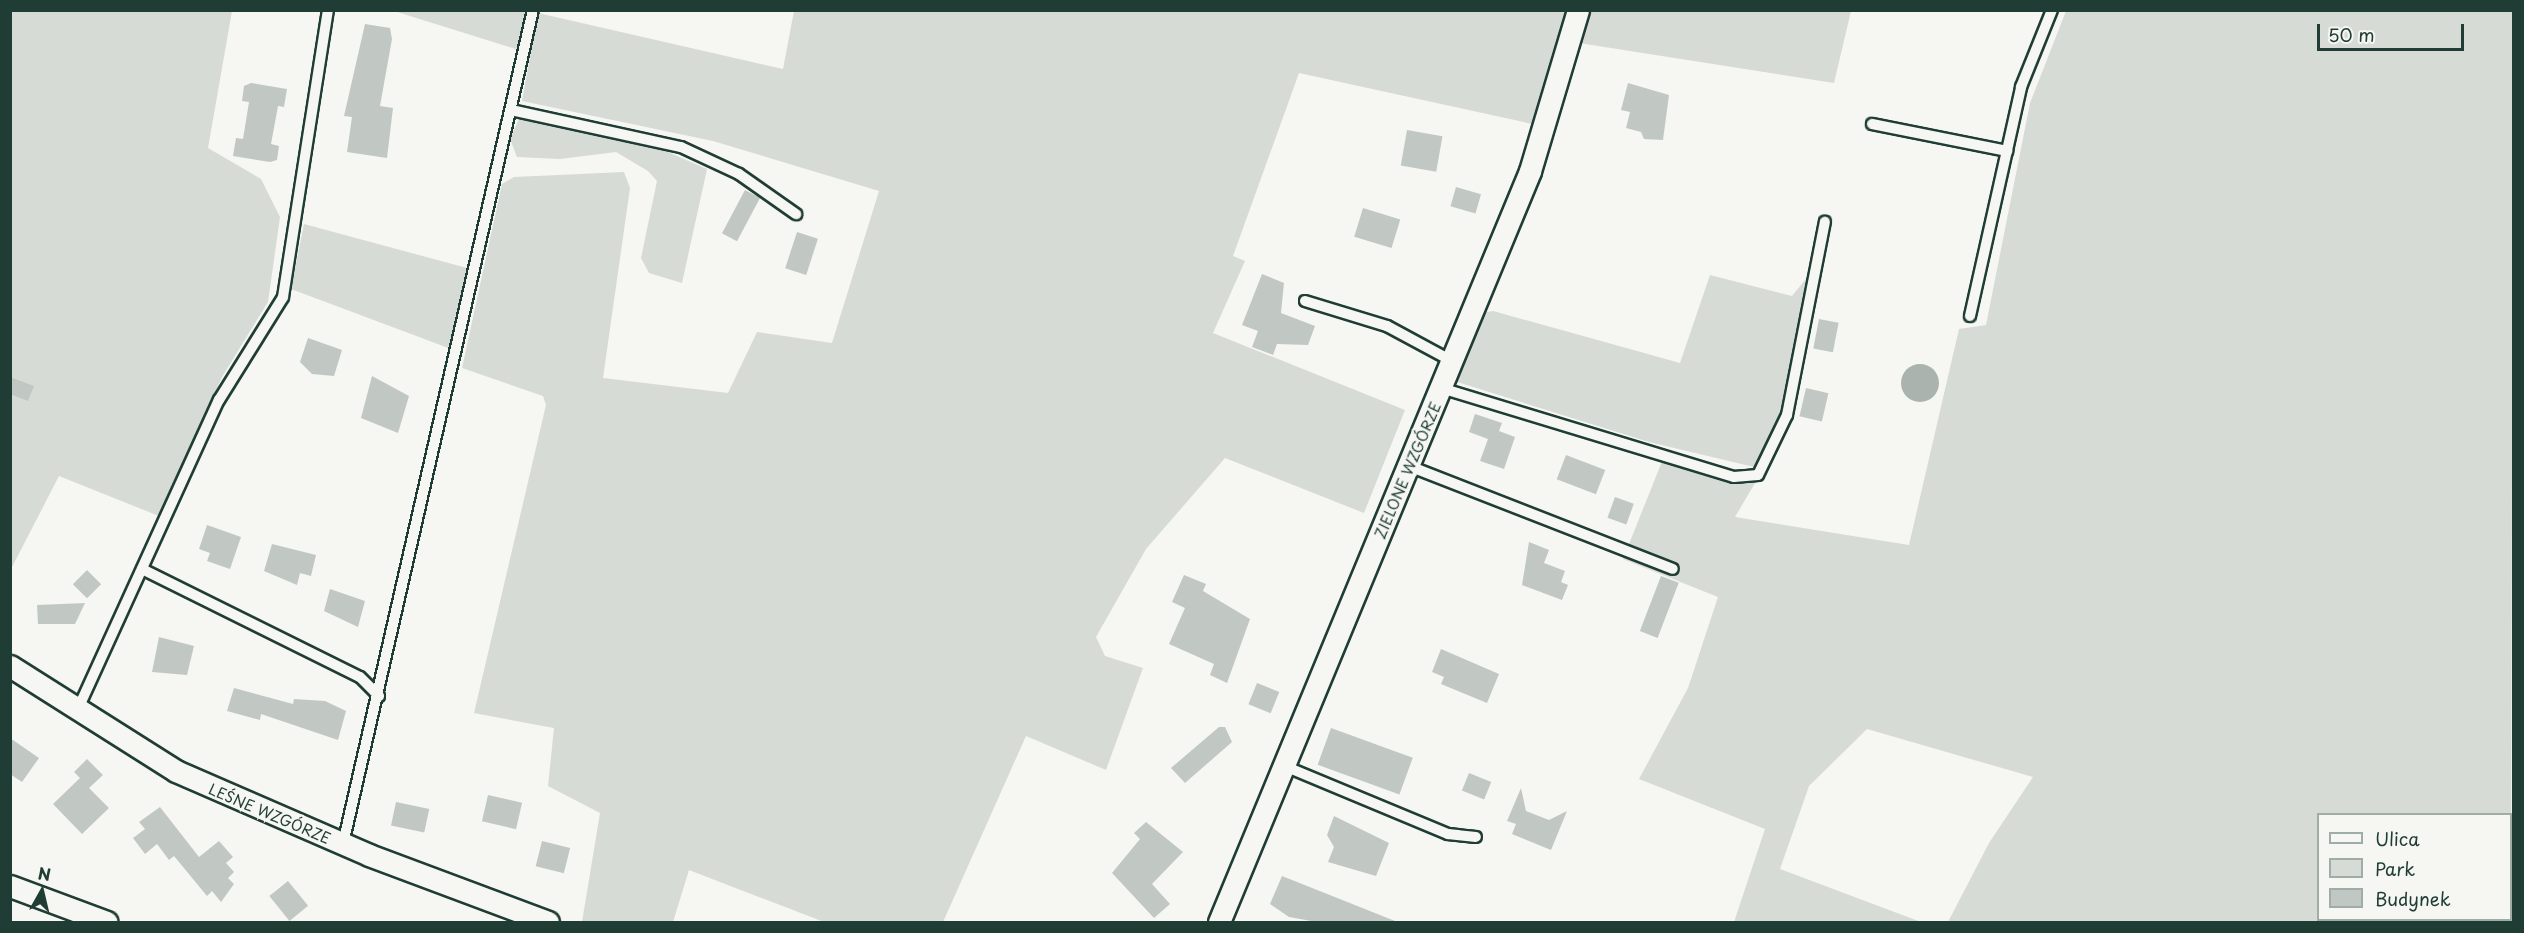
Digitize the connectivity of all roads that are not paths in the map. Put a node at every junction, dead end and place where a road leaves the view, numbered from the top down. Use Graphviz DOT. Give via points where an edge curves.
graph roads {
  1 [pos="533,10"];
  2 [pos="1578,10"];
  3 [pos="2052,10"];
  4 [pos="328,11"];
  5 [pos="511,110"];
  6 [pos="1872,124"];
  7 [pos="2007,151"];
  8 [pos="796,214"];
  9 [pos="1825,222"];
  10 [pos="1305,301"];
  11 [pos="1970,316"];
  12 [pos="1452,361"];
  13 [pos="1441,388"];
  14 [pos="1409,466"];
  15 [pos="142,569"];
  16 [pos="1673,569"];
  17 [pos="10,666"];
  18 [pos="379,696"];
  19 [pos="77,711"];
  20 [pos="1281,765"];
  21 [pos="1476,837"];
  22 [pos="343,844"];
  23 [pos="10,886"];
  24 [pos="107,922"];
  25 [pos="548,922"];
  26 [pos="1219,922"];
  1 -- 5 [label="lane"];
  2 -- 12 [label="street, ZIELONE WZGÓRZE" via="1545,130"];
  3 -- 7 [label="lane" via="2021,87"];
  4 -- 15 [label="lane" via="283,297 219,400"];
  5 -- 8 [label="lane" via="681,147 739,174"];
  5 -- 18 [label="lane"];
  6 -- 7 [label="lane"];
  7 -- 11 [label="lane"];
  9 -- 13 [label="lane" via="1787,415 1758,475 1734,477"];
  10 -- 12 [label="lane" via="1387,326"];
  12 -- 13 [label="street, ZIELONE WZGÓRZE"];
  13 -- 14 [label="street, ZIELONE WZGÓRZE"];
  14 -- 16 [label="lane"];
  14 -- 20 [label="street, ZIELONE WZGÓRZE"];
  15 -- 18 [label="lane" via="360,677"];
  15 -- 19 [label="lane"];
  17 -- 19 [label="street, LEŚNE WZGÓRZE"];
  18 -- 22 [label="lane"];
  19 -- 22 [label="street, LEŚNE WZGÓRZE" via="176,771"];
  20 -- 21 [label="lane" via="1448,834"];
  20 -- 26 [label="street, ZIELONE WZGÓRZE"];
  22 -- 25 [label="street, LEŚNE WZGÓRZE"];
  23 -- 24 [label="street"];
}
